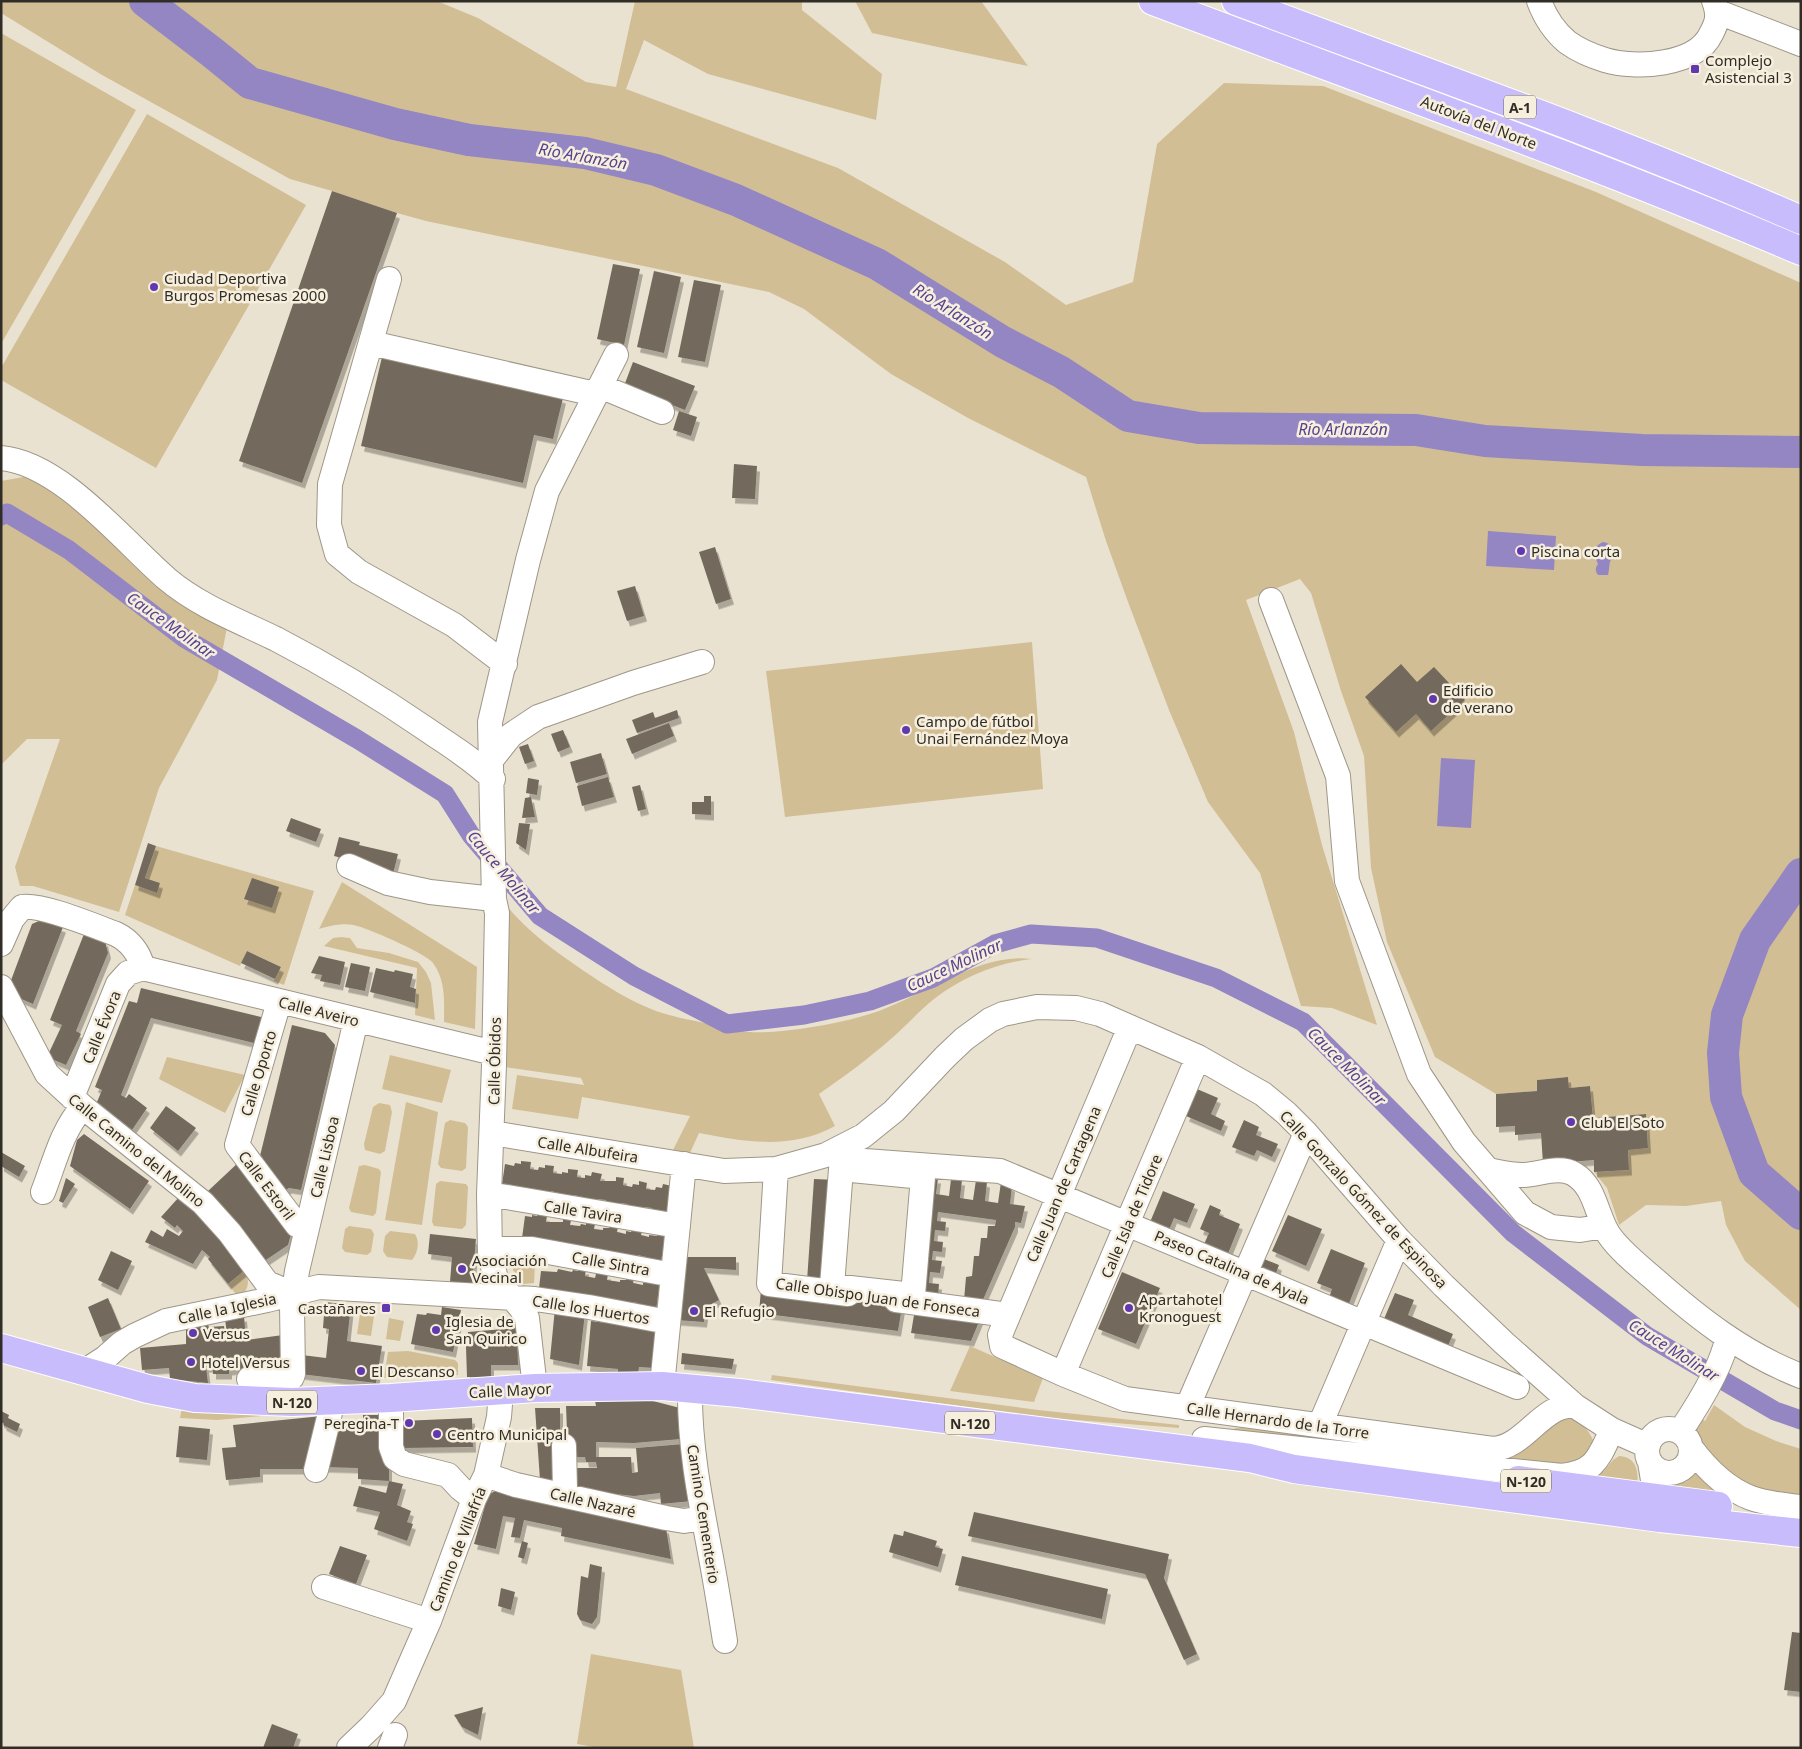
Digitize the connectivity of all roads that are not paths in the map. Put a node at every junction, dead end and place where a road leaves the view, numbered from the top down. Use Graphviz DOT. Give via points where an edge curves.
graph roads {
  1 [pos="1154,1"];
  2 [pos="1236,1"];
  3 [pos="1539,1"];
  4 [pos="1716,7"];
  5 [pos="1801,44"];
  6 [pos="1801,220"];
  7 [pos="1801,251"];
  8 [pos="389,279"];
  9 [pos="371,343"];
  10 [pos="616,355"];
  11 [pos="598,390"];
  12 [pos="662,412"];
  13 [pos="1,458"];
  14 [pos="1271,600"];
  15 [pos="702,662"];
  16 [pos="505,664"];
  17 [pos="492,769"];
  18 [pos="349,866"];
  19 [pos="494,899"];
  20 [pos="1,944"];
  21 [pos="143,968"];
  22 [pos="1,987"];
  23 [pos="279,1002"];
  24 [pos="356,1020"];
  25 [pos="1130,1027"];
  26 [pos="494,1054"];
  27 [pos="1198,1057"];
  28 [pos="77,1102"];
  29 [pos="492,1133"];
  30 [pos="1306,1133"];
  31 [pos="237,1145"];
  32 [pos="854,1158"];
  33 [pos="684,1164"];
  34 [pos="776,1169"];
  35 [pos="1488,1170"];
  36 [pos="43,1192"];
  37 [pos="489,1194"];
  38 [pos="1059,1195"];
  39 [pos="1127,1224"];
  40 [pos="297,1225"];
  41 [pos="678,1226"];
  42 [pos="1604,1226"];
  43 [pos="1399,1240"];
  44 [pos="490,1249"];
  45 [pos="1246,1273"];
  46 [pos="673,1275"];
  47 [pos="832,1286"];
  48 [pos="293,1294"];
  49 [pos="513,1298"];
  50 [pos="1008,1315"];
  51 [pos="668,1322"];
  52 [pos="1364,1322"];
  53 [pos="1727,1338"];
  54 [pos="1000,1342"];
  55 [pos="1,1348"];
  56 [pos="85,1372"];
  57 [pos="1063,1374"];
  58 [pos="1801,1376"];
  59 [pos="249,1379"];
  60 [pos="662,1386"];
  61 [pos="1517,1387"];
  62 [pos="535,1388"];
  63 [pos="690,1388"];
  64 [pos="501,1391"];
  65 [pos="391,1398"];
  66 [pos="330,1400"];
  67 [pos="1563,1401"];
  68 [pos="1187,1408"];
  69 [pos="1320,1426"];
  70 [pos="1612,1430"];
  71 [pos="1101,1440"];
  72 [pos="1686,1440"];
  73 [pos="564,1446"];
  74 [pos="1649,1454"];
  75 [pos="1250,1458"];
  76 [pos="316,1470"];
  77 [pos="486,1475"];
  78 [pos="565,1489"];
  79 [pos="1656,1498"];
  80 [pos="474,1499"];
  81 [pos="1801,1507"];
  82 [pos="1801,1517"];
  83 [pos="703,1518"];
  84 [pos="1788,1531"];
  85 [pos="324,1587"];
  86 [pos="429,1621"];
  87 [pos="725,1641"];
  88 [pos="349,1748"];
  1 -- 7 [label="highway, Autovía del Norte / A-1" via="1586,163"];
  2 -- 6 [label="highway, Autovía del Norte / A-1" via="1660,162"];
  3 -- 4 [label="street" via="1552,27 1567,41 1585,52 1626,64 1668,62 1700,48 1716,26"];
  4 -- 5 [label="street"];
  8 -- 9 [label="street"];
  9 -- 11 [label="street"];
  9 -- 16 [label="street" via="330,484 330,525 337,554 359,572 454,625"];
  10 -- 11 [label="street, Calle Óbidos"];
  11 -- 12 [label="street"];
  11 -- 16 [label="street, Calle Óbidos" via="547,491"];
  13 -- 17 [label="street" via="40,471 79,497 191,597 346,677 477,764"];
  14 -- 35 [label="street" via="1338,776 1347,881 1419,1074 1464,1142"];
  15 -- 17 [label="street" via="633,682 538,717 511,735"];
  16 -- 17 [label="street, Calle Óbidos" via="490,722"];
  17 -- 19 [label="street, Calle Óbidos"];
  18 -- 19 [label="street" via="388,883 430,892"];
  19 -- 26 [label="street, Calle Óbidos"];
  20 -- 21 [label="street" via="12,919 22,907 30,906 116,934 134,949"];
  21 -- 23 [label="street, Calle Aveiro"];
  21 -- 28 [label="street, Calle Évora" via="128,973 118,984"];
  22 -- 28 [label="street, Calle Camino del Molino" via="47,1074"];
  23 -- 24 [label="street, Calle Aveiro"];
  23 -- 31 [label="street, Calle Oporto"];
  24 -- 26 [label="street, Calle Aveiro"];
  24 -- 48 [label="street, Calle Lisboa"];
  25 -- 27 [label="street, Calle Gonzalo Gómez de Espinosa"];
  25 -- 34 [label="street, Calle Gonzalo Gómez de Espinosa" via="1076,1008 1037,1007 1003,1014 964,1039 894,1111 863,1136 826,1155"];
  25 -- 38 [label="street, Calle Juan de Cartagena"];
  26 -- 29 [label="street, Calle Óbidos"];
  27 -- 30 [label="street, Calle Gonzalo Gómez de Espinosa" via="1263,1094"];
  27 -- 39 [label="street, Calle Isla de Tidore"];
  28 -- 36 [label="street, Calle Évora" via="76,1114"];
  28 -- 48 [label="street, Calle Camino del Molino" via="203,1203 267,1283"];
  29 -- 33 [label="street, Calle Albufeira"];
  29 -- 37 [label="street, Calle Óbidos"];
  30 -- 43 [label="street, Calle Gonzalo Gómez de Espinosa"];
  30 -- 45 [label="street"];
  31 -- 40 [label="street, Calle Estoril"];
  32 -- 38 [label="street, Paseo Catalina de Ayala" via="1000,1171"];
  33 -- 34 [label="street, Calle Gonzalo Gómez de Espinosa" via="724,1171"];
  33 -- 41 [label="street"];
  34 -- 50 [label="street, Calle Obispo Juan de Fonseca" via="769,1284"];
  35 -- 42 [label="street" via="1525,1213 1552,1227 1580,1230"];
  35 -- 42 [label="street" via="1521,1175 1564,1170 1575,1174 1590,1190"];
  37 -- 41 [label="street, Calle Tavira"];
  37 -- 44 [label="street, Calle Óbidos"];
  38 -- 39 [label="street, Paseo Catalina de Ayala"];
  38 -- 50 [label="street, Calle Juan de Cartagena"];
  39 -- 45 [label="street, Paseo Catalina de Ayala"];
  39 -- 57 [label="street, Calle Isla de Tidore"];
  41 -- 46 [label="street"];
  42 -- 53 [label="street" via="1610,1237 1641,1268"];
  43 -- 52 [label="street"];
  43 -- 67 [label="street, Calle Gonzalo Gómez de Espinosa"];
  44 -- 46 [label="street, Calle Sintra" via="532,1250"];
  44 -- 49 [label="street, Calle Óbidos" via="496,1279"];
  45 -- 52 [label="street, Paseo Catalina de Ayala"];
  45 -- 68 [label="street"];
  46 -- 51 [label="street"];
  47 -- 47 [label="street" via="842,1169 924,1177 913,1295"];
  48 -- 49 [label="street, Calle la Iglesia" via="326,1287"];
  48 -- 56 [label="street, Calle la Iglesia" via="159,1324 122,1344"];
  48 -- 59 [label="street, Calle la Iglesia" via="292,1377"];
  49 -- 51 [label="street, Calle los Huertos" via="561,1302"];
  49 -- 62 [label="street, Calle Óbidos" via="527,1318"];
  50 -- 54 [label="street, Calle Juan de Cartagena"];
  51 -- 60 [label="street"];
  52 -- 61 [label="street, Paseo Catalina de Ayala"];
  52 -- 69 [label="street"];
  53 -- 58 [label="street"];
  53 -- 72 [label="street"];
  54 -- 57 [label="street, Calle Hernardo de la Torre" via="1005,1349"];
  55 -- 56 [label="highway, N-120"];
  56 -- 66 [label="highway, Calle Mayor / N-120" via="195,1398 266,1402"];
  57 -- 68 [label="street, Calle Hernardo de la Torre" via="1125,1399"];
  60 -- 62 [label="highway, Calle Mayor / N-120"];
  60 -- 63 [label="highway, Calle Mayor / N-120"];
  62 -- 64 [label="highway, Calle Mayor / N-120"];
  63 -- 71 [label="highway, N-120"];
  63 -- 83 [label="street, Camino Cementerio"];
  64 -- 65 [label="highway, Calle Mayor / N-120"];
  64 -- 77 [label="street, Camino de Villafría" via="499,1418"];
  65 -- 66 [label="highway, Calle Mayor / N-120"];
  65 -- 80 [label="street" via="391,1447 395,1458 404,1464 448,1475"];
  66 -- 76 [label="street" via="330,1413"];
  67 -- 69 [label="street, Calle Hernardo de la Torre" via="1510,1445 1500,1448"];
  67 -- 70 [label="street, Calle Gonzalo Gómez de Espinosa"];
  68 -- 69 [label="street, Calle Hernardo de la Torre"];
  70 -- 71 [label="street" via="1589,1468 1562,1476 1169,1435 1125,1433"];
  70 -- 74 [label="street, Calle Gonzalo Gómez de Espinosa"];
  71 -- 75 [label="highway, N-120"];
  72 -- 74 [label="street" via="1674,1430 1661,1431 1650,1439"];
  72 -- 74 [label="street" via="1688,1461 1679,1470 1659,1470"];
  72 -- 81 [label="street" via="1714,1473 1736,1491 1769,1503"];
  73 -- 78 [label="street"];
  74 -- 79 [label="street"];
  75 -- 79 [label="highway, N-120" via="1295,1456"];
  75 -- 84 [label="highway, N-120" via="1312,1472 1660,1518"];
  77 -- 80 [label="street, Camino de Villafría"];
  77 -- 83 [label="street, Calle Nazaré" via="516,1485 666,1518 684,1521"];
  79 -- 82 [label="highway, N-120"];
  79 -- 84 [label="street" via="1676,1510 1749,1519"];
  80 -- 86 [label="street, Camino de Villafría"];
  83 -- 87 [label="street, Camino Cementerio"];
  85 -- 86 [label="street"];
  86 -- 88 [label="street, Camino de Villafría" via="394,1701"];
}
